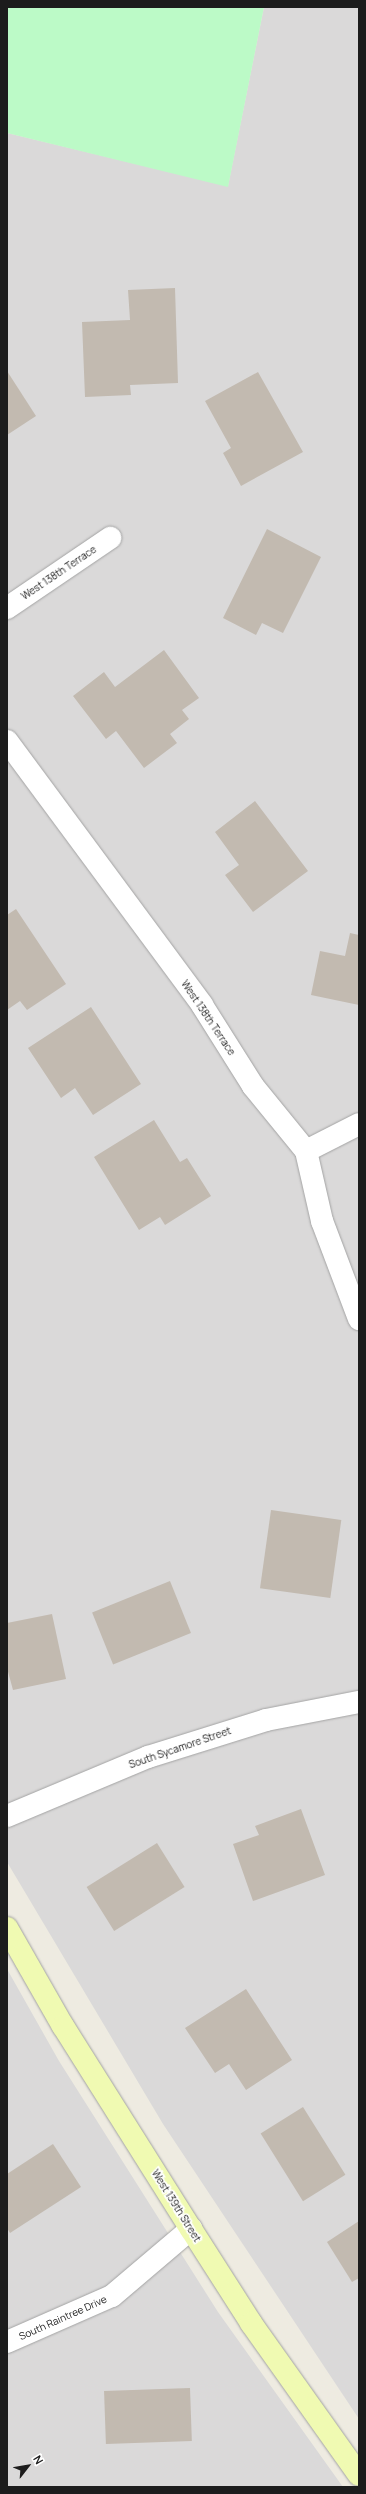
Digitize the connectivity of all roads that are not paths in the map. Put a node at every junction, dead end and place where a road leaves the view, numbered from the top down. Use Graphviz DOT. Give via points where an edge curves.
graph roads {
  1 [pos="110,538"];
  2 [pos="7,608"];
  3 [pos="7,741"];
  4 [pos="359,1124"];
  5 [pos="306,1151"];
  6 [pos="359,1319"];
  7 [pos="359,1702"];
  8 [pos="7,1816"];
  9 [pos="7,1928"];
  10 [pos="191,2229"];
  11 [pos="7,2342"];
  12 [pos="359,2475"];
  1 -- 2 [label="street, West 138th Terrace"];
  3 -- 5 [label="street, West 138th Terrace" via="202,1005 253,1086"];
  4 -- 5 [label="street"];
  5 -- 6 [label="street, West 138th Terrace" via="322,1221"];
  7 -- 8 [label="street, South Sycamore Street" via="266,1720 148,1757"];
  9 -- 10 [label="street, West 139th Street" via="63,2026"];
  10 -- 11 [label="street, South Raintree Drive" via="112,2296"];
  10 -- 12 [label="street, West 139th Street" via="251,2323"];
}
